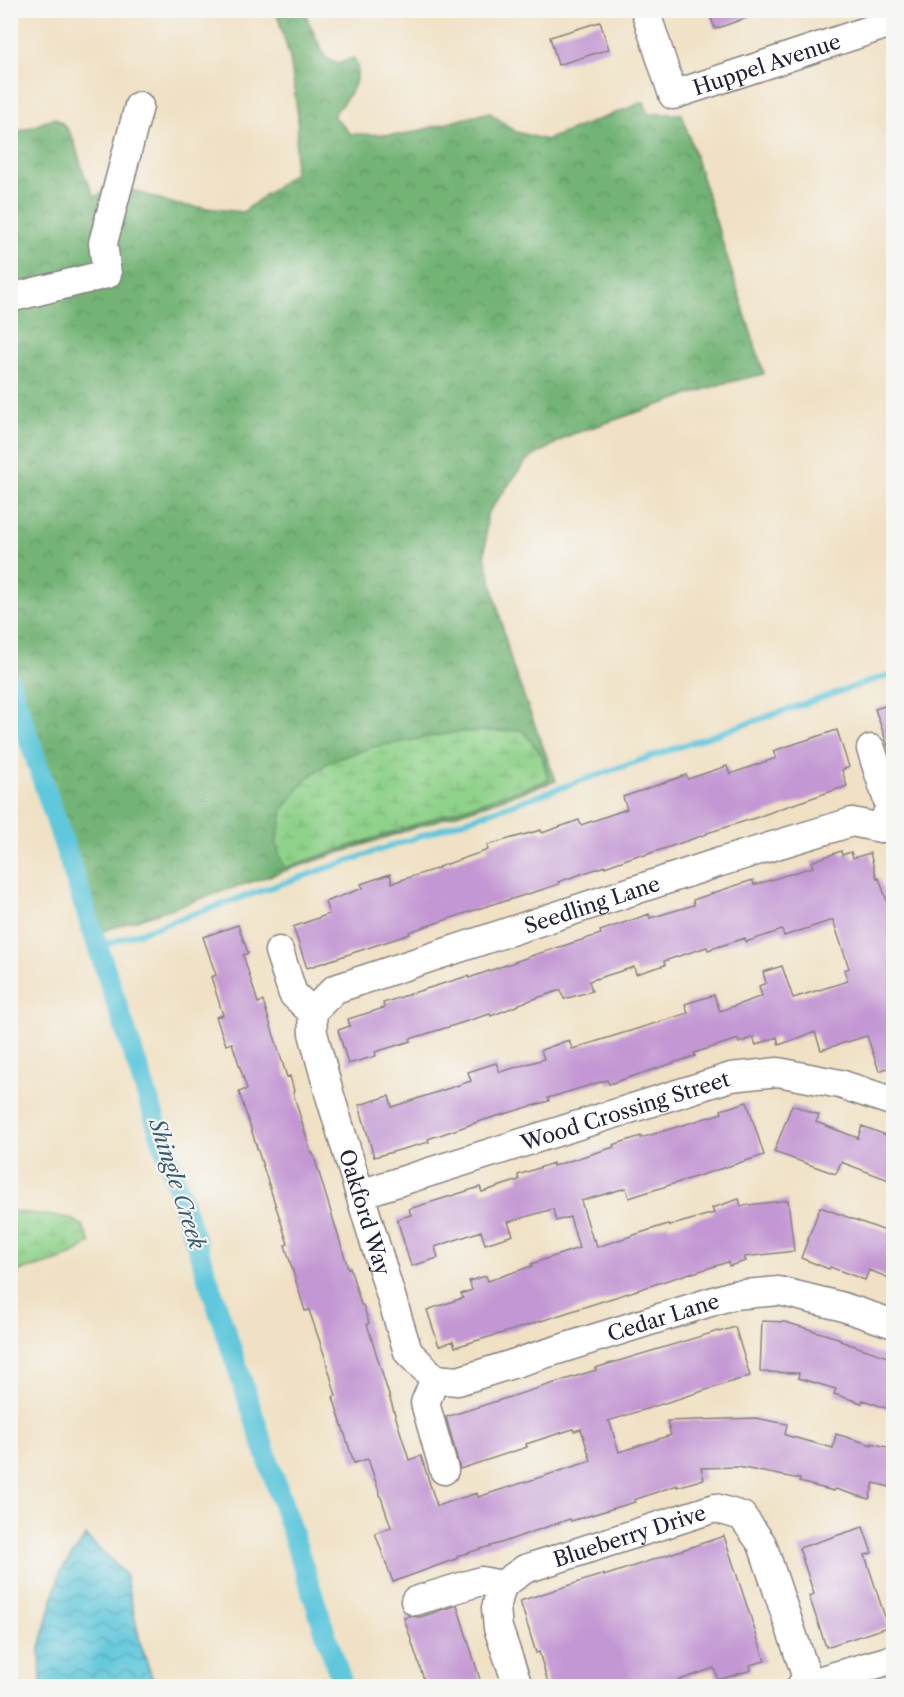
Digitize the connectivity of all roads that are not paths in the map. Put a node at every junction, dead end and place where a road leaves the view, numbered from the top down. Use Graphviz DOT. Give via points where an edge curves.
graph roads {
  1 [pos="645,10"];
  2 [pos="894,22"];
  3 [pos="139,106"];
  4 [pos="10,298"];
  5 [pos="871,749"];
  6 [pos="887,837"];
  7 [pos="279,951"];
  8 [pos="312,1012"];
  9 [pos="894,1102"];
  10 [pos="360,1194"];
  11 [pos="894,1324"];
  12 [pos="435,1379"];
  13 [pos="444,1470"];
  14 [pos="502,1585"];
  15 [pos="415,1601"];
  16 [pos="894,1659"];
  17 [pos="805,1685"];
  18 [pos="518,1686"];
  1 -- 2 [label="street, Huppel Avenue" via="673,95"];
  3 -- 4 [label="street" via="103,243 107,274"];
  5 -- 6 [label="street" via="890,807"];
  6 -- 8 [label="street, Seedling Lane" via="852,822 717,863 335,989"];
  7 -- 8 [label="street" via="293,994"];
  8 -- 10 [label="street, Oakford Way" via="313,1033"];
  9 -- 10 [label="street, Wood Crossing Street" via="840,1084 778,1072 731,1077"];
  10 -- 12 [label="street, Oakford Way" via="408,1352"];
  11 -- 12 [label="street, Cedar Lane" via="779,1292 733,1295 458,1381"];
  12 -- 13 [label="street" via="425,1404"];
  14 -- 15 [label="street" via="482,1581"];
  14 -- 17 [label="street, Blueberry Drive" via="525,1569 715,1508 742,1516 762,1544"];
  14 -- 18 [label="street" via="496,1608 498,1628"];
  16 -- 17 [label="street"];
}
